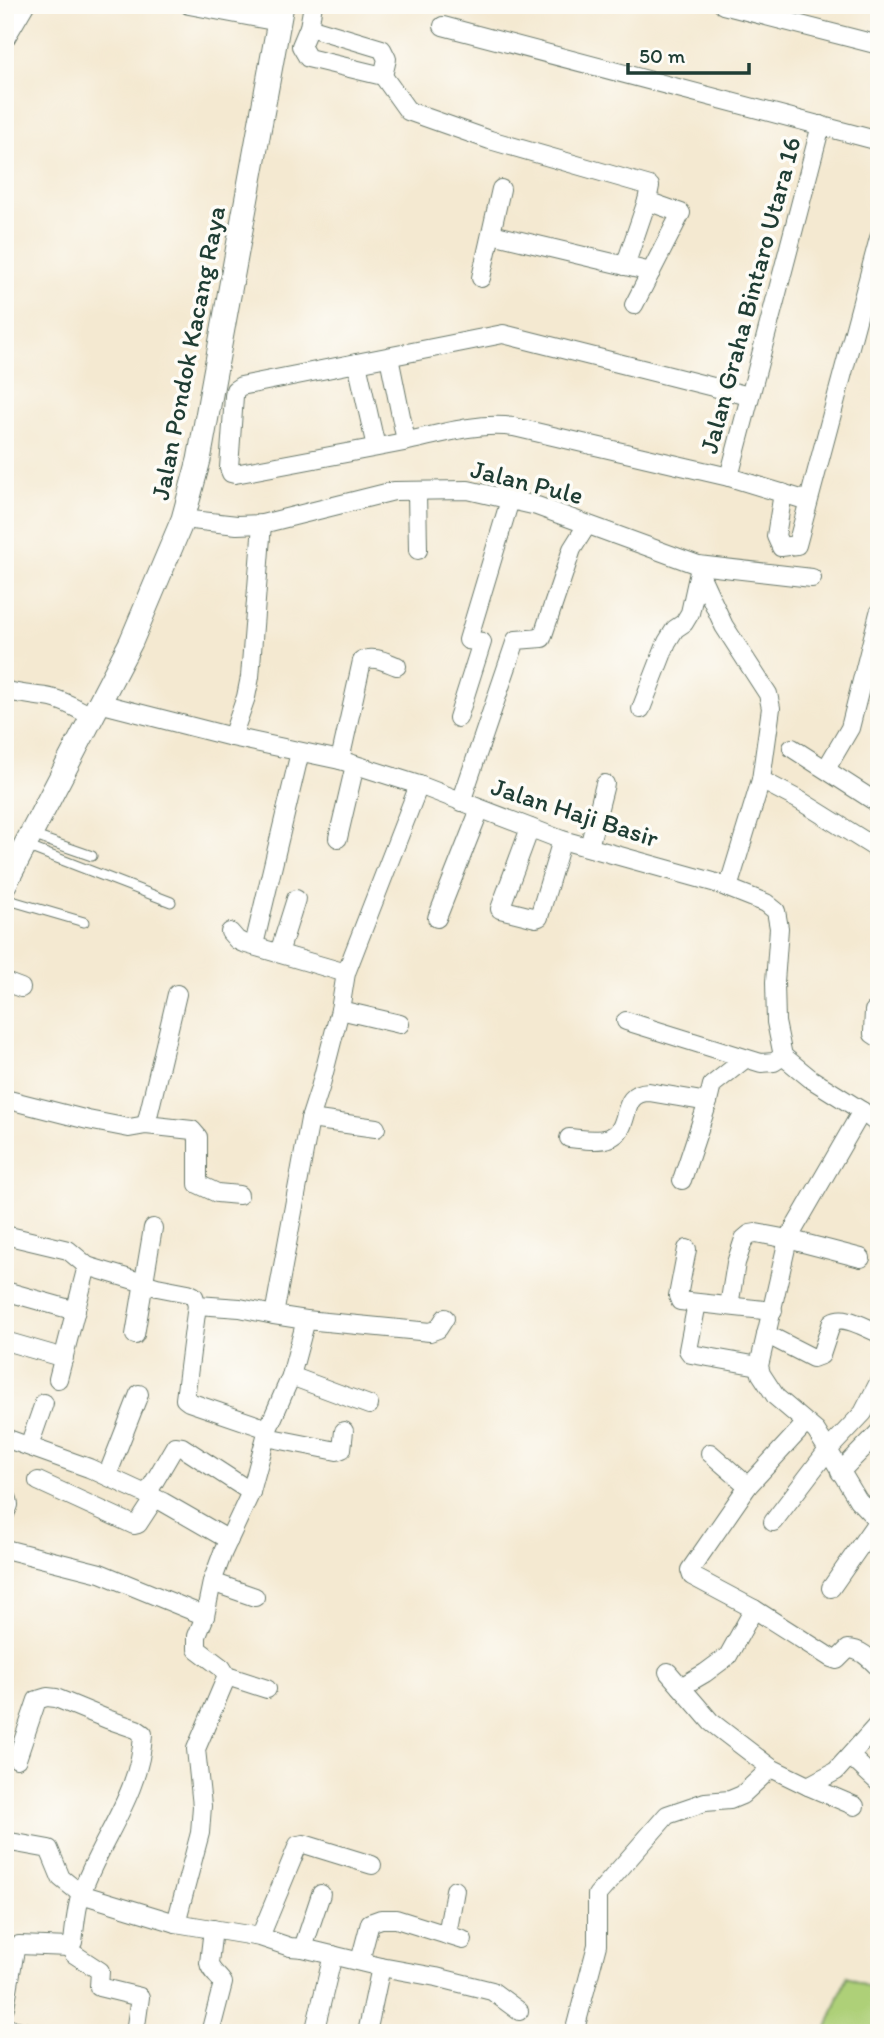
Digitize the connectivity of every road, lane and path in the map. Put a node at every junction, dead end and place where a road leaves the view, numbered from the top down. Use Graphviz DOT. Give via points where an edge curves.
graph roads {
  1 [pos="24,5"];
  2 [pos="313,5"];
  3 [pos="723,5"];
  4 [pos="200,6"];
  5 [pos="281,13"];
  6 [pos="443,26"];
  7 [pos="309,27"];
  8 [pos="5,39"];
  9 [pos="879,44"];
  10 [pos="383,76"];
  11 [pos="821,125"];
  12 [pos="879,141"];
  13 [pos="501,189"];
  14 [pos="648,201"];
  15 [pos="492,234"];
  16 [pos="879,239"];
  17 [pos="625,266"];
  18 [pos="651,272"];
  19 [pos="481,278"];
  20 [pos="634,305"];
  21 [pos="389,357"];
  22 [pos="357,363"];
  23 [pos="749,396"];
  24 [pos="406,441"];
  25 [pos="376,447"];
  26 [pos="729,477"];
  27 [pos="417,491"];
  28 [pos="783,493"];
  29 [pos="510,500"];
  30 [pos="808,501"];
  31 [pos="183,519"];
  32 [pos="262,524"];
  33 [pos="587,525"];
  34 [pos="418,550"];
  35 [pos="699,568"];
  36 [pos="812,578"];
  37 [pos="879,613"];
  38 [pos="397,666"];
  39 [pos="5,690"];
  40 [pos="641,709"];
  41 [pos="96,710"];
  42 [pos="458,718"];
  43 [pos="232,737"];
  44 [pos="792,748"];
  45 [pos="300,752"];
  46 [pos="348,763"];
  47 [pos="825,769"];
  48 [pos="761,780"];
  49 [pos="605,784"];
  50 [pos="419,785"];
  51 [pos="461,802"];
  52 [pos="879,804"];
  53 [pos="480,809"];
  54 [pos="530,828"];
  55 [pos="338,838"];
  56 [pos="28,840"];
  57 [pos="562,840"];
  58 [pos="589,847"];
  59 [pos="879,850"];
  60 [pos="92,856"];
  61 [pos="5,884"];
  62 [pos="729,888"];
  63 [pos="5,899"];
  64 [pos="296,899"];
  65 [pos="171,902"];
  66 [pos="438,918"];
  67 [pos="84,922"];
  68 [pos="230,932"];
  69 [pos="254,946"];
  70 [pos="279,953"];
  71 [pos="346,973"];
  72 [pos="177,994"];
  73 [pos="340,1010"];
  74 [pos="874,1011"];
  75 [pos="626,1021"];
  76 [pos="400,1024"];
  77 [pos="879,1038"];
  78 [pos="783,1056"];
  79 [pos="745,1059"];
  80 [pos="5,1099"];
  81 [pos="708,1102"];
  82 [pos="862,1111"];
  83 [pos="310,1119"];
  84 [pos="146,1125"];
  85 [pos="878,1125"];
  86 [pos="376,1128"];
  87 [pos="569,1138"];
  88 [pos="682,1180"];
  89 [pos="239,1195"];
  90 [pos="153,1228"];
  91 [pos="5,1236"];
  92 [pos="788,1239"];
  93 [pos="687,1249"];
  94 [pos="861,1258"];
  95 [pos="87,1266"];
  96 [pos="143,1283"];
  97 [pos="5,1291"];
  98 [pos="697,1303"];
  99 [pos="197,1306"];
  100 [pos="729,1306"];
  101 [pos="76,1311"];
  102 [pos="772,1311"];
  103 [pos="274,1315"];
  104 [pos="444,1318"];
  105 [pos="306,1320"];
  106 [pos="879,1333"];
  107 [pos="766,1334"];
  108 [pos="135,1335"];
  109 [pos="12,1343"];
  110 [pos="64,1358"];
  111 [pos="759,1366"];
  112 [pos="291,1376"];
  113 [pos="58,1379"];
  114 [pos="879,1382"];
  115 [pos="139,1394"];
  116 [pos="44,1403"];
  117 [pos="369,1405"];
  118 [pos="806,1423"];
  119 [pos="344,1431"];
  120 [pos="879,1432"];
  121 [pos="267,1433"];
  122 [pos="5,1438"];
  123 [pos="29,1446"];
  124 [pos="828,1450"];
  125 [pos="710,1453"];
  126 [pos="840,1472"];
  127 [pos="107,1476"];
  128 [pos="38,1481"];
  129 [pos="748,1486"];
  130 [pos="251,1492"];
  131 [pos="5,1496"];
  132 [pos="151,1496"];
  133 [pos="5,1514"];
  134 [pos="878,1521"];
  135 [pos="774,1522"];
  136 [pos="229,1540"];
  137 [pos="5,1549"];
  138 [pos="212,1582"];
  139 [pos="831,1588"];
  140 [pos="255,1597"];
  141 [pos="754,1609"];
  142 [pos="205,1616"];
  143 [pos="879,1668"];
  144 [pos="668,1672"];
  145 [pos="227,1676"];
  146 [pos="681,1687"];
  147 [pos="267,1689"];
  148 [pos="879,1723"];
  149 [pos="850,1756"];
  150 [pos="17,1759"];
  151 [pos="771,1768"];
  152 [pos="879,1783"];
  153 [pos="808,1786"];
  154 [pos="855,1806"];
  155 [pos="5,1842"];
  156 [pos="372,1865"];
  157 [pos="455,1890"];
  158 [pos="81,1894"];
  159 [pos="321,1895"];
  160 [pos="176,1923"];
  161 [pos="213,1929"];
  162 [pos="260,1937"];
  163 [pos="12,1944"];
  164 [pos="69,1947"];
  165 [pos="303,1948"];
  166 [pos="333,1955"];
  167 [pos="360,1961"];
  168 [pos="381,1967"];
  169 [pos="5,2007"];
  170 [pos="519,2011"];
  171 [pos="5,2028"];
  172 [pos="33,2033"];
  173 [pos="135,2033"];
  174 [pos="210,2033"];
  175 [pos="314,2033"];
  176 [pos="367,2033"];
  177 [pos="574,2033"];
  1 -- 8 [label="street"];
  2 -- 7 [label="street"];
  3 -- 9 [label="street"];
  4 -- 5 [label="street"];
  5 -- 31 [label="main road, Jalan Pondok Kacang Raya" via="199,460"];
  6 -- 11 [label="street"];
  7 -- 10 [label="street" via="382,49 387,59"];
  7 -- 10 [label="street" via="302,46 308,58"];
  10 -- 14 [label="street" via="408,111 650,186"];
  11 -- 12 [label="street"];
  11 -- 23 [label="street, Jalan Graha Bintaro Utara 16"];
  13 -- 15 [label="street"];
  14 -- 17 [label="street"];
  14 -- 18 [label="street" via="681,213"];
  15 -- 17 [label="street"];
  15 -- 19 [label="street"];
  16 -- 30 [label="street"];
  17 -- 18 [label="street"];
  18 -- 20 [label="street"];
  21 -- 22 [label="street"];
  21 -- 23 [label="street" via="503,334"];
  21 -- 24 [label="street"];
  22 -- 25 [label="street"];
  22 -- 25 [label="street" via="235,390 229,468 236,474"];
  23 -- 26 [label="street, Jalan Graha Bintaro Utara 16"];
  24 -- 25 [label="street"];
  24 -- 26 [label="street" via="495,424"];
  26 -- 28 [label="street"];
  27 -- 29 [label="street, Jalan Pule" via="468,490"];
  27 -- 32 [label="street, Jalan Pule" via="394,491"];
  27 -- 34 [label="street"];
  28 -- 30 [label="street"];
  28 -- 30 [label="street" via="776,536 781,547 797,545"];
  29 -- 33 [label="street, Jalan Pule"];
  29 -- 42 [label="street" via="468,640 482,642"];
  31 -- 32 [label="street, Jalan Pule" via="237,526"];
  31 -- 41 [label="main road, Jalan Pondok Kacang Raya" via="131,642"];
  32 -- 43 [label="street" via="250,677"];
  33 -- 35 [label="street, Jalan Pule"];
  33 -- 51 [label="street" via="572,549 542,638 516,640"];
  35 -- 36 [label="street, Jalan Pule"];
  35 -- 40 [label="street" via="690,613 667,642"];
  35 -- 48 [label="street" via="724,626 768,694 771,708"];
  37 -- 47 [label="street" via="850,728"];
  38 -- 46 [label="street" via="374,658 362,661"];
  39 -- 41 [label="street, Jalan Haji Basir"];
  41 -- 43 [label="street, Jalan Haji Basir"];
  41 -- 56 [label="main road, Jalan Pondok Kacang Raya"];
  43 -- 45 [label="street, Jalan Haji Basir"];
  44 -- 47 [label="street"];
  45 -- 46 [label="street, Jalan Haji Basir"];
  45 -- 69 [label="street"];
  46 -- 50 [label="street, Jalan Haji Basir"];
  46 -- 55 [label="street"];
  47 -- 52 [label="street"];
  48 -- 59 [label="street"];
  48 -- 62 [label="street"];
  49 -- 58 [label="street"];
  50 -- 51 [label="street, Jalan Haji Basir"];
  50 -- 71 [label="street"];
  51 -- 53 [label="street, Jalan Haji Basir"];
  53 -- 54 [label="street, Jalan Haji Basir"];
  53 -- 66 [label="street"];
  54 -- 57 [label="street, Jalan Haji Basir"];
  54 -- 57 [label="street" via="500,909 539,917"];
  56 -- 60 [label="lane"];
  56 -- 61 [label="main road, Jalan Pondok Kacang Raya"];
  56 -- 65 [label="lane"];
  57 -- 58 [label="street, Jalan Haji Basir"];
  58 -- 62 [label="street, Jalan Haji Basir"];
  62 -- 78 [label="street, Jalan Haji Basir" via="776,912 776,1022"];
  63 -- 67 [label="lane"];
  64 -- 70 [label="street"];
  68 -- 69 [label="street"];
  69 -- 70 [label="street"];
  70 -- 71 [label="street"];
  71 -- 73 [label="street"];
  72 -- 84 [label="street"];
  73 -- 76 [label="street"];
  73 -- 83 [label="street"];
  74 -- 77 [label="street" via="873,1034"];
  75 -- 79 [label="street"];
  78 -- 79 [label="street" via="774,1062"];
  78 -- 82 [label="street"];
  79 -- 81 [label="street" via="712,1085"];
  80 -- 84 [label="street" via="129,1128"];
  81 -- 87 [label="street" via="640,1092 631,1098 616,1134 601,1140"];
  81 -- 88 [label="street"];
  82 -- 85 [label="street"];
  82 -- 92 [label="street"];
  83 -- 86 [label="street"];
  83 -- 103 [label="street"];
  84 -- 89 [label="street" via="192,1130 198,1137 198,1184 217,1193"];
  90 -- 96 [label="street"];
  91 -- 95 [label="street" via="68,1250"];
  92 -- 94 [label="street"];
  92 -- 100 [label="street" via="756,1233 744,1239"];
  92 -- 102 [label="street"];
  93 -- 98 [label="street" via="678,1299"];
  95 -- 96 [label="street"];
  95 -- 101 [label="street"];
  96 -- 99 [label="street" via="188,1293"];
  96 -- 108 [label="street"];
  97 -- 101 [label="street"];
  98 -- 100 [label="street"];
  98 -- 111 [label="street" via="691,1354"];
  99 -- 103 [label="street"];
  99 -- 121 [label="street" via="185,1399"];
  100 -- 102 [label="street"];
  101 -- 110 [label="street"];
  102 -- 107 [label="street"];
  103 -- 105 [label="street"];
  104 -- 105 [label="street" via="438,1329 430,1332"];
  105 -- 112 [label="street"];
  106 -- 107 [label="street" via="834,1320 821,1355 813,1358"];
  107 -- 111 [label="street"];
  109 -- 110 [label="street"];
  110 -- 113 [label="street"];
  111 -- 118 [label="street" via="776,1397"];
  112 -- 117 [label="street"];
  112 -- 121 [label="street"];
  114 -- 124 [label="street" via="863,1413"];
  115 -- 127 [label="street"];
  116 -- 123 [label="street"];
  118 -- 124 [label="street"];
  118 -- 129 [label="street"];
  119 -- 121 [label="street" via="342,1449 337,1451"];
  120 -- 126 [label="street"];
  121 -- 130 [label="street"];
  122 -- 123 [label="street"];
  123 -- 127 [label="street"];
  124 -- 126 [label="street"];
  124 -- 135 [label="street"];
  125 -- 129 [label="street"];
  126 -- 134 [label="street"];
  127 -- 132 [label="street"];
  128 -- 132 [label="street" via="136,1525"];
  129 -- 141 [label="street" via="690,1572"];
  130 -- 132 [label="street" via="182,1447 175,1447"];
  130 -- 136 [label="street"];
  131 -- 133 [label="street" via="9,1504"];
  132 -- 136 [label="street"];
  134 -- 139 [label="street"];
  136 -- 138 [label="street"];
  137 -- 142 [label="street" via="100,1573"];
  138 -- 140 [label="street"];
  138 -- 142 [label="street"];
  141 -- 143 [label="street" via="831,1658 837,1660 854,1649"];
  141 -- 146 [label="street" via="728,1656"];
  142 -- 145 [label="street" via="197,1649"];
  144 -- 146 [label="street"];
  145 -- 147 [label="street"];
  145 -- 160 [label="street" via="196,1749 200,1833"];
  146 -- 151 [label="street" via="711,1722"];
  148 -- 149 [label="street"];
  149 -- 152 [label="street"];
  149 -- 153 [label="street" via="836,1771"];
  150 -- 158 [label="street" via="37,1700 47,1697 143,1734 135,1776"];
  151 -- 153 [label="street"];
  151 -- 177 [label="street" via="742,1795 667,1815 597,1895 597,1945"];
  153 -- 154 [label="street"];
  155 -- 158 [label="street" via="49,1849 61,1878"];
  156 -- 162 [label="street" via="298,1845"];
  157 -- 167 [label="street" via="455,1937 396,1919 381,1919 370,1923"];
  158 -- 160 [label="street"];
  158 -- 164 [label="street"];
  159 -- 165 [label="street"];
  160 -- 161 [label="street"];
  161 -- 162 [label="street"];
  161 -- 174 [label="street" via="209,1968 223,1983"];
  162 -- 165 [label="street"];
  163 -- 164 [label="street"];
  163 -- 169 [label="street" via="15,1950"];
  164 -- 173 [label="street" via="100,1971 99,1987 140,1997"];
  165 -- 166 [label="street"];
  166 -- 167 [label="street"];
  166 -- 175 [label="street"];
  167 -- 168 [label="street"];
  168 -- 170 [label="street" via="492,1992"];
  168 -- 176 [label="street"];
  171 -- 172 [label="street"];
}
